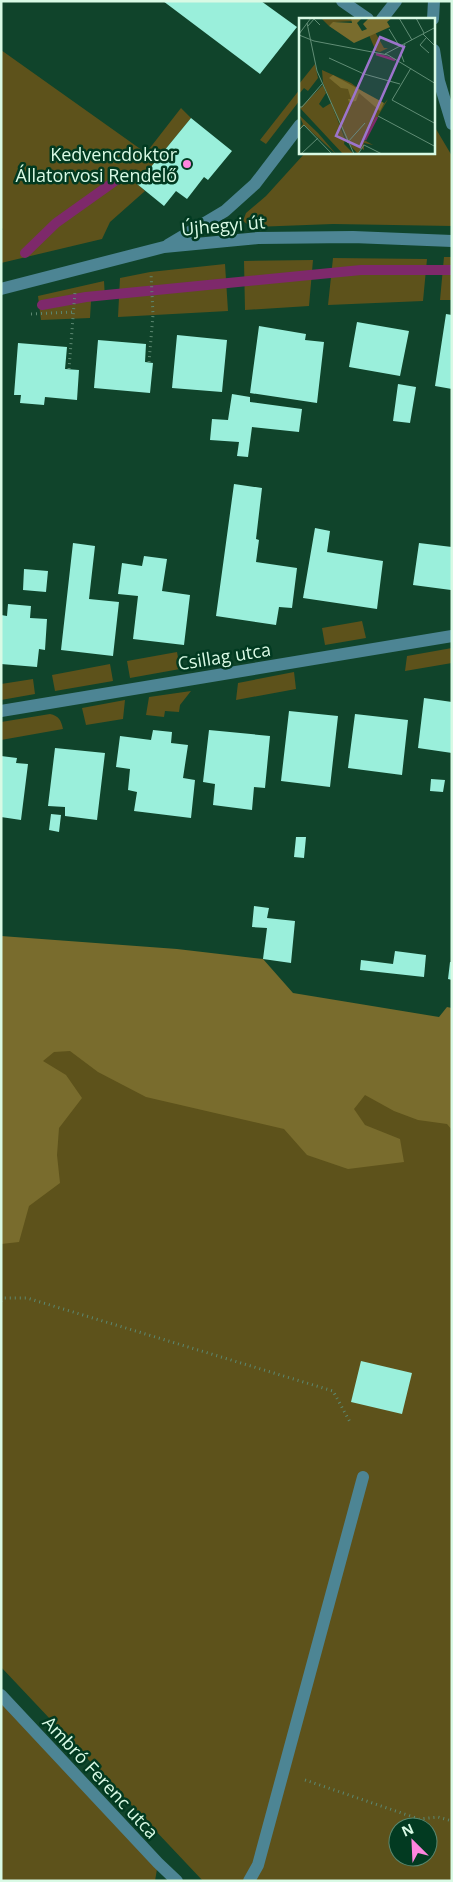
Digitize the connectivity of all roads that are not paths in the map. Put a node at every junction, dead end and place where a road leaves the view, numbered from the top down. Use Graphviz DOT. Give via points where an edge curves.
graph roads {
  1 [pos="342,1"];
  2 [pos="396,1"];
  3 [pos="434,1"];
  4 [pos="367,18"];
  5 [pos="383,18"];
  6 [pos="433,18"];
  7 [pos="436,62"];
  8 [pos="452,124"];
  9 [pos="299,125"];
  10 [pos="452,241"];
  11 [pos="164,247"];
  12 [pos="1,289"];
  13 [pos="452,636"];
  14 [pos="1,711"];
  15 [pos="364,1477"];
  16 [pos="1,1695"];
  17 [pos="177,1881"];
  18 [pos="249,1881"];
  1 -- 4 [label="street"];
  2 -- 5 [label="street"];
  3 -- 6 [label="street"];
  7 -- 8 [label="street"];
  9 -- 11 [label="street" via="254,184 225,211"];
  10 -- 11 [label="street, Újhegyi út" via="258,238"];
  11 -- 12 [label="street, Újhegyi út"];
  13 -- 14 [label="street, Csillag utca"];
  15 -- 18 [label="street" via="258,1865"];
  16 -- 17 [label="street, Ambró Ferenc utca"];
}
